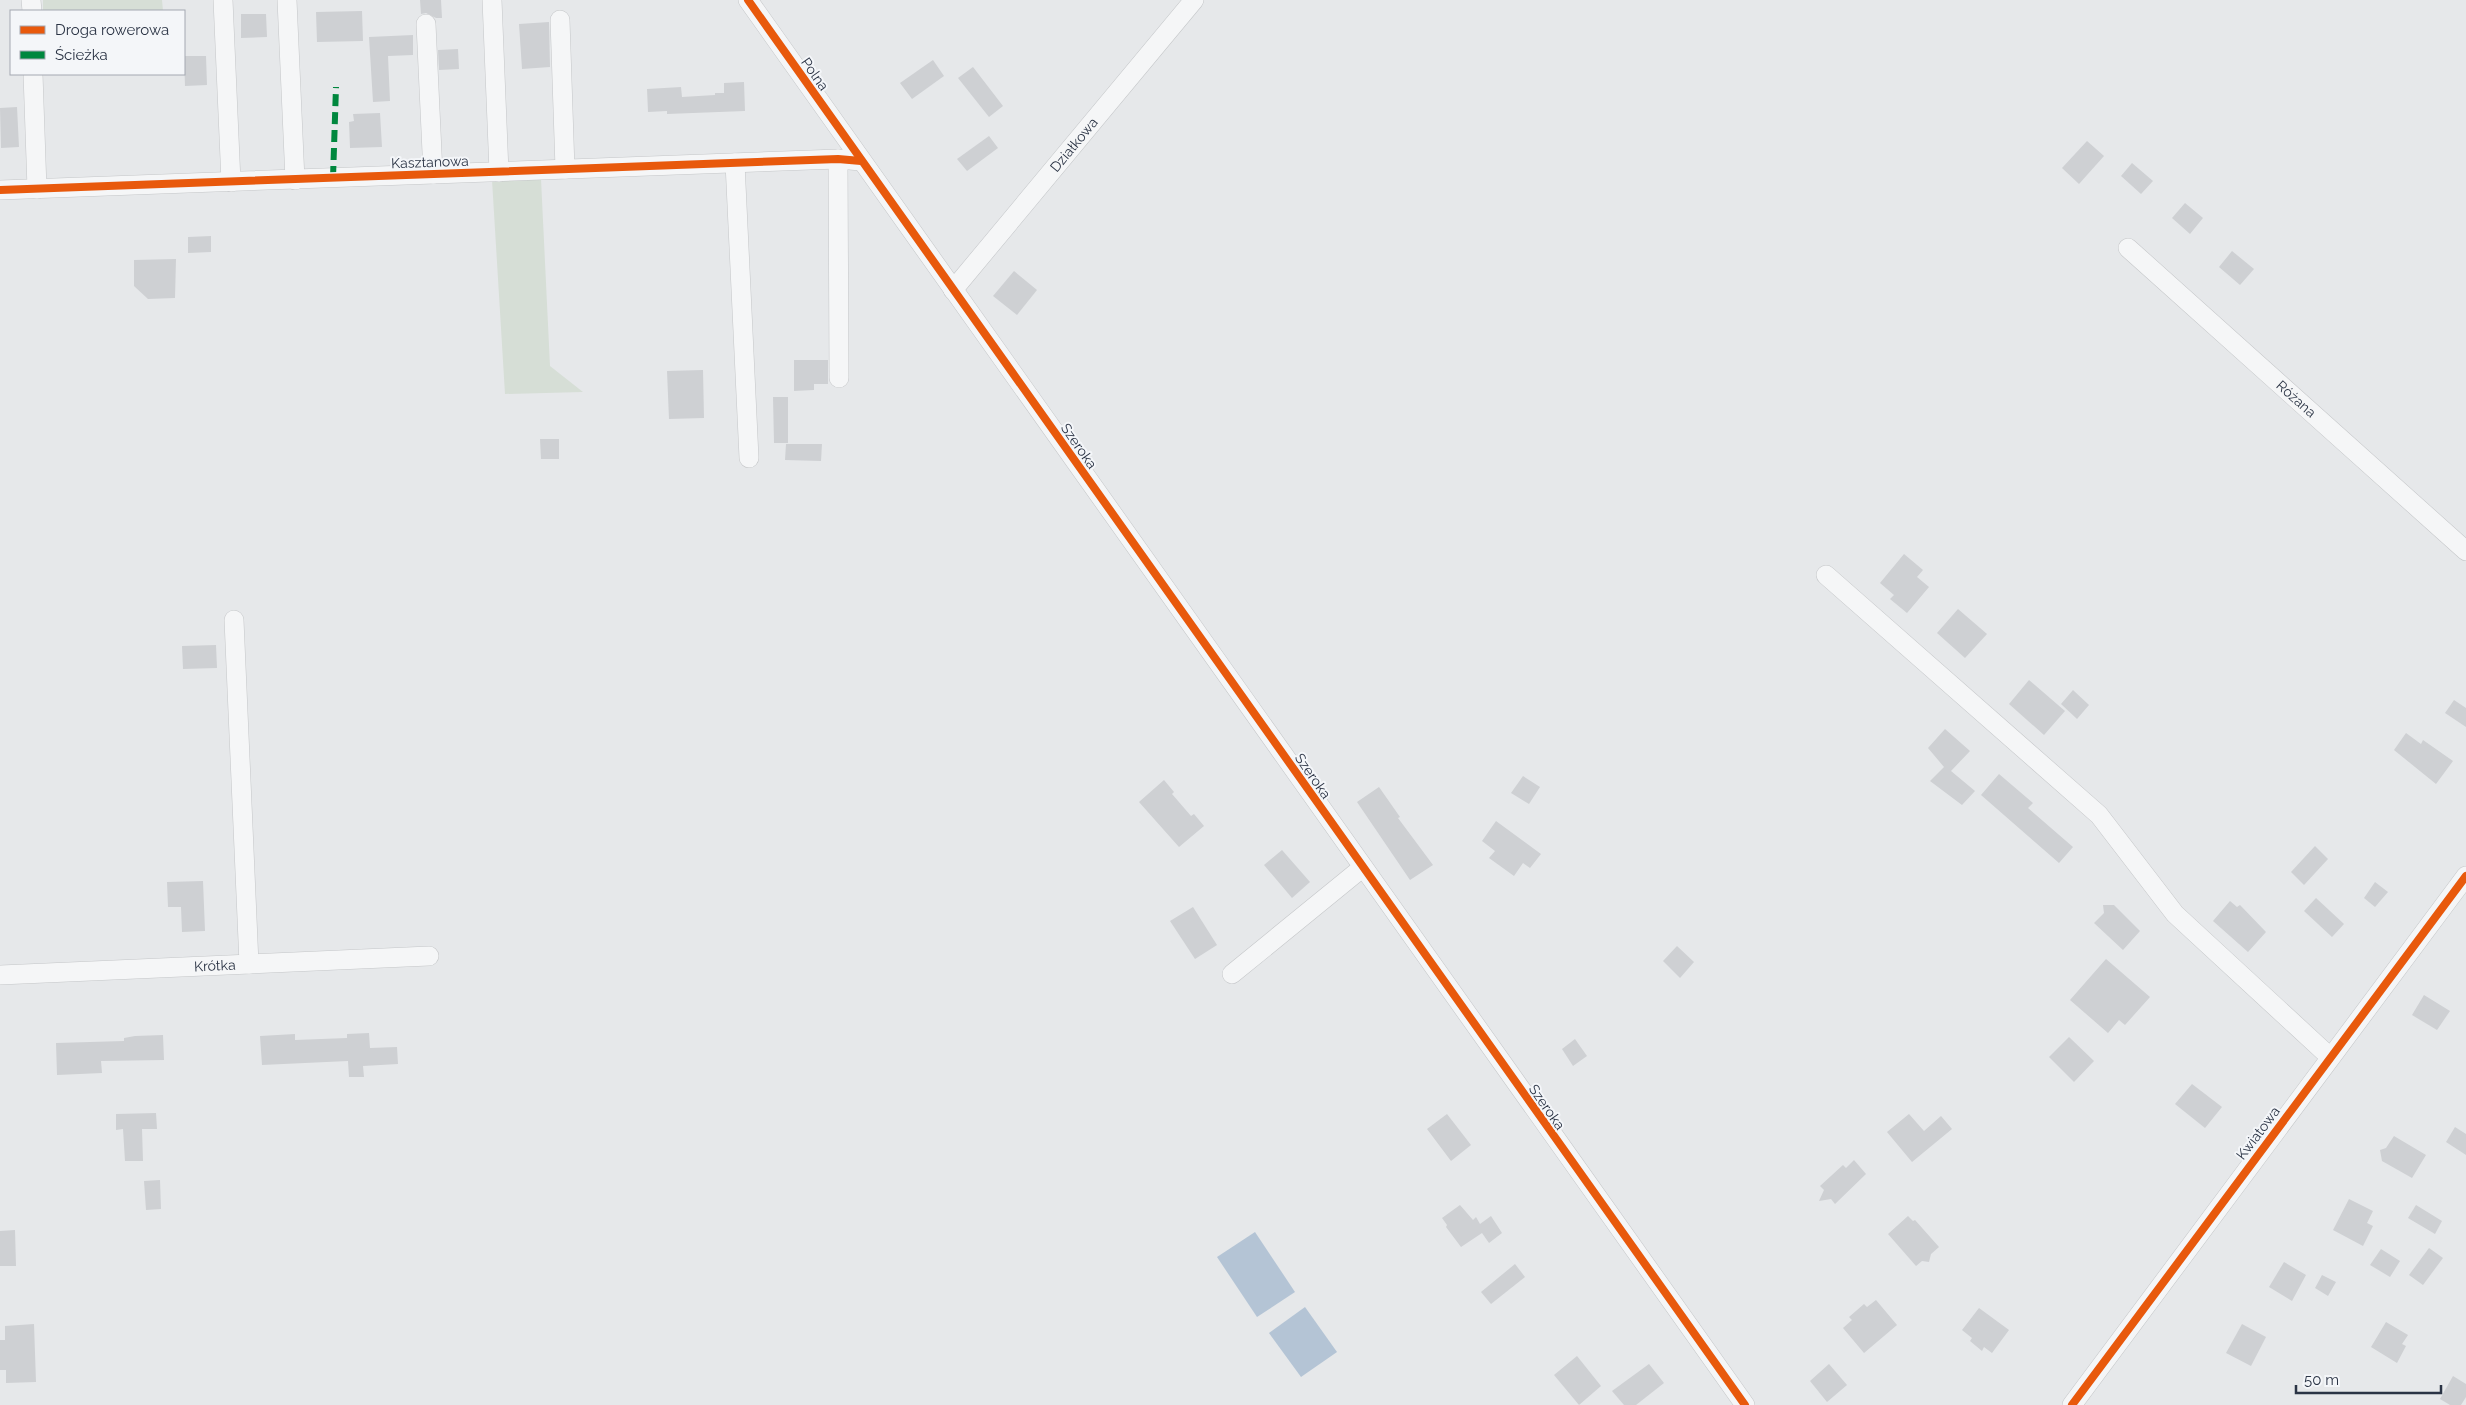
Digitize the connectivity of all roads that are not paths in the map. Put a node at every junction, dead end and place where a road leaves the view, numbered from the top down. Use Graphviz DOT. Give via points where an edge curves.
graph roads {
  1 [pos="223,0"];
  2 [pos="287,0"];
  3 [pos="492,0"];
  4 [pos="748,0"];
  5 [pos="1194,0"];
  6 [pos="560,20"];
  7 [pos="426,24"];
  8 [pos="33,75"];
  9 [pos="838,158"];
  10 [pos="861,161"];
  11 [pos="736,163"];
  12 [pos="565,170"];
  13 [pos="499,172"];
  14 [pos="433,174"];
  15 [pos="295,180"];
  16 [pos="231,182"];
  17 [pos="36,189"];
  18 [pos="0,190"];
  19 [pos="2128,248"];
  20 [pos="953,290"];
  21 [pos="839,378"];
  22 [pos="749,458"];
  23 [pos="2466,551"];
  24 [pos="1826,575"];
  25 [pos="234,620"];
  26 [pos="1362,868"];
  27 [pos="2466,876"];
  28 [pos="429,956"];
  29 [pos="249,964"];
  30 [pos="1232,974"];
  31 [pos="0,975"];
  32 [pos="2330,1057"];
  33 [pos="1745,1405"];
  34 [pos="2072,1405"];
  1 -- 16 [label="street"];
  2 -- 15 [label="street"];
  3 -- 13 [label="street"];
  4 -- 10 [label="street, Polna"];
  5 -- 20 [label="street, Działkowa"];
  6 -- 12 [label="street"];
  7 -- 14 [label="street"];
  8 -- 17 [label="street"];
  9 -- 10 [label="street, Kasztanowa"];
  9 -- 11 [label="street, Kasztanowa"];
  9 -- 21 [label="street"];
  10 -- 20 [label="street, Szeroka"];
  11 -- 12 [label="street, Kasztanowa"];
  11 -- 22 [label="street"];
  12 -- 13 [label="street, Kasztanowa"];
  13 -- 14 [label="street, Kasztanowa"];
  14 -- 15 [label="street, Kasztanowa"];
  15 -- 16 [label="street, Kasztanowa"];
  16 -- 17 [label="street, Kasztanowa"];
  17 -- 18 [label="street, Kasztanowa"];
  19 -- 23 [label="street, Różana"];
  20 -- 26 [label="street, Szeroka"];
  24 -- 32 [label="street" via="2100,815 2175,914"];
  25 -- 29 [label="street"];
  26 -- 30 [label="street"];
  26 -- 33 [label="street, Szeroka"];
  27 -- 32 [label="street, Kwiatowa"];
  28 -- 29 [label="street, Krótka"];
  29 -- 31 [label="street, Krótka"];
  32 -- 34 [label="street, Kwiatowa"];
}
